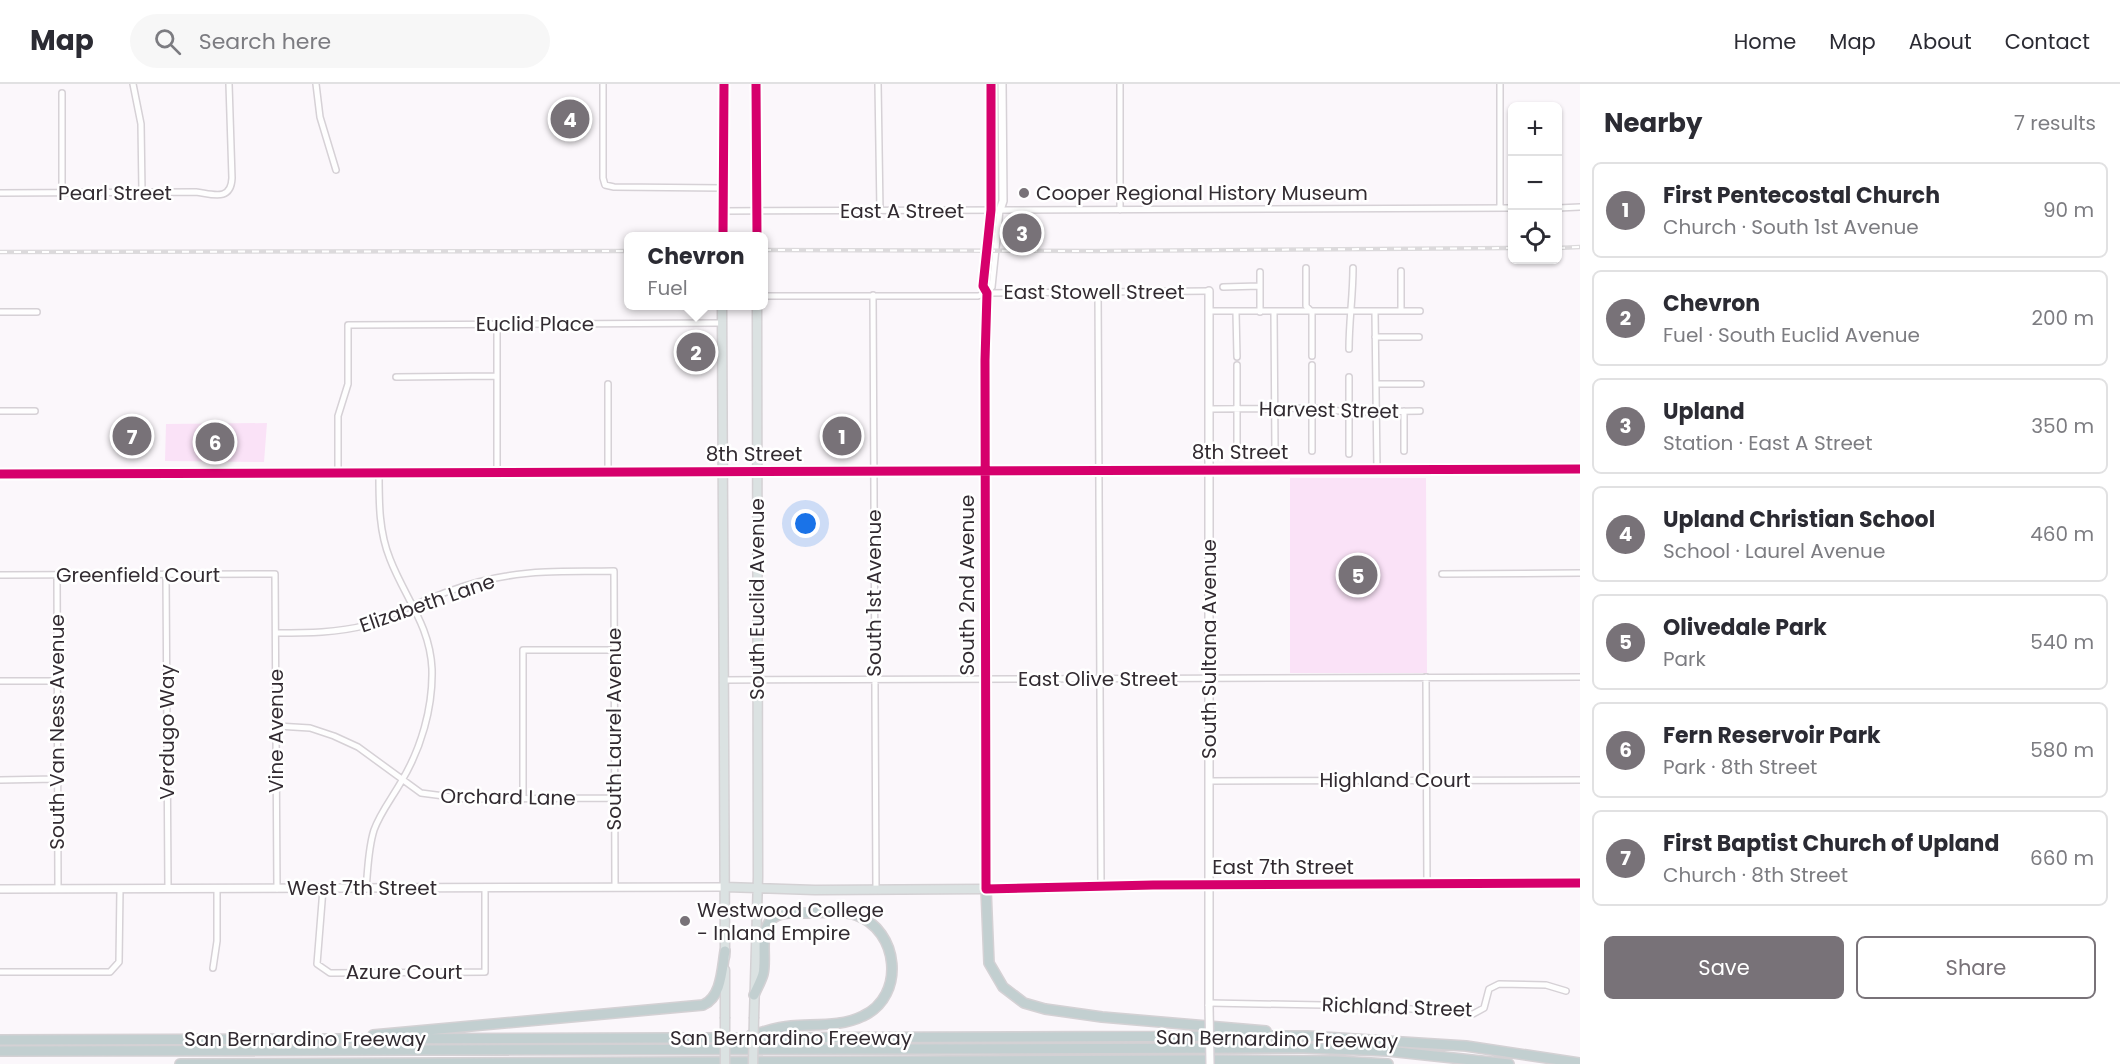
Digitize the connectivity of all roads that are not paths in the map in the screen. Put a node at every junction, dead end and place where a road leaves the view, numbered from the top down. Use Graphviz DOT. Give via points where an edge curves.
graph roads {
  1 [pos="133,84"];
  2 [pos="229,84"];
  3 [pos="316,84"];
  4 [pos="603,84"];
  5 [pos="724,84"];
  6 [pos="756,84"];
  7 [pos="878,84"];
  8 [pos="991,84"];
  9 [pos="1002,84"];
  10 [pos="1120,84"];
  11 [pos="1500,84"];
  12 [pos="62,93"];
  13 [pos="336,170"];
  14 [pos="723,188"];
  15 [pos="142,192"];
  16 [pos="0,193"];
  17 [pos="62,193"];
  18 [pos="1580,207"];
  19 [pos="1500,208"];
  20 [pos="1508,208"];
  21 [pos="1562,208"];
  22 [pos="991,210"];
  23 [pos="1000,210"];
  24 [pos="1120,210"];
  25 [pos="723,211"];
  26 [pos="757,211"];
  27 [pos="880,211"];
  28 [pos="723,232"];
  29 [pos="757,232"];
  30 [pos="1306,268"];
  31 [pos="1353,268"];
  32 [pos="1401,271"];
  33 [pos="1260,272"];
  34 [pos="1260,286"];
  35 [pos="1223,287"];
  36 [pos="1209,291"];
  37 [pos="1098,292"];
  38 [pos="987,293"];
  39 [pos="873,295"];
  40 [pos="768,296"];
  41 [pos="722,310"];
  42 [pos="757,310"];
  43 [pos="1209,311"];
  44 [pos="1401,311"];
  45 [pos="1420,311"];
  46 [pos="0,312"];
  47 [pos="37,312"];
  48 [pos="1236,312"];
  49 [pos="1260,312"];
  50 [pos="1274,312"];
  51 [pos="1312,312"];
  52 [pos="1350,312"];
  53 [pos="1375,312"];
  54 [pos="722,323"];
  55 [pos="496,324"];
  56 [pos="1375,337"];
  57 [pos="1419,337"];
  58 [pos="1349,349"];
  59 [pos="1312,356"];
  60 [pos="1237,357"];
  61 [pos="1237,365"];
  62 [pos="1312,365"];
  63 [pos="497,376"];
  64 [pos="396,377"];
  65 [pos="1349,377"];
  66 [pos="608,384"];
  67 [pos="1376,384"];
  68 [pos="1421,384"];
  69 [pos="1312,408"];
  70 [pos="1209,409"];
  71 [pos="1237,409"];
  72 [pos="1275,409"];
  73 [pos="0,411"];
  74 [pos="35,411"];
  75 [pos="1404,411"];
  76 [pos="1420,411"];
  77 [pos="1349,412"];
  78 [pos="1377,412"];
  79 [pos="1312,450"];
  80 [pos="1275,451"];
  81 [pos="1404,451"];
  82 [pos="1237,452"];
  83 [pos="1349,454"];
  84 [pos="1099,470"];
  85 [pos="1209,470"];
  86 [pos="1377,470"];
  87 [pos="1580,470"];
  88 [pos="874,471"];
  89 [pos="985,472"];
  90 [pos="497,473"];
  91 [pos="608,473"];
  92 [pos="722,473"];
  93 [pos="758,473"];
  94 [pos="0,474"];
  95 [pos="338,474"];
  96 [pos="379,474"];
  97 [pos="614,571"];
  98 [pos="1580,573"];
  99 [pos="57,574"];
  100 [pos="275,574"];
  101 [pos="1442,574"];
  102 [pos="0,575"];
  103 [pos="166,575"];
  104 [pos="414,605"];
  105 [pos="276,633"];
  106 [pos="614,650"];
  107 [pos="1426,677"];
  108 [pos="1580,677"];
  109 [pos="1100,678"];
  110 [pos="1209,678"];
  111 [pos="874,679"];
  112 [pos="986,679"];
  113 [pos="724,680"];
  114 [pos="756,680"];
  115 [pos="0,681"];
  116 [pos="57,681"];
  117 [pos="277,726"];
  118 [pos="57,779"];
  119 [pos="0,780"];
  120 [pos="402,780"];
  121 [pos="1426,780"];
  122 [pos="1580,780"];
  123 [pos="1209,781"];
  124 [pos="614,798"];
  125 [pos="524,800"];
  126 [pos="1580,883"];
  127 [pos="1427,884"];
  128 [pos="1209,885"];
  129 [pos="615,886"];
  130 [pos="1101,886"];
  131 [pos="485,887"];
  132 [pos="724,887"];
  133 [pos="168,888"];
  134 [pos="217,888"];
  135 [pos="757,888"];
  136 [pos="0,889"];
  137 [pos="58,889"];
  138 [pos="120,889"];
  139 [pos="277,889"];
  140 [pos="323,889"];
  141 [pos="366,889"];
  142 [pos="986,889"];
  143 [pos="876,890"];
  144 [pos="725,951"];
  145 [pos="213,968"];
  146 [pos="0,972"];
  147 [pos="1566,991"];
  148 [pos="754,995"];
  149 [pos="1209,1004"];
  150 [pos="1307,1036"];
  151 [pos="734,1038"];
  152 [pos="0,1040"];
  153 [pos="329,1040"];
  154 [pos="0,1052"];
  155 [pos="1580,1063"];
  156 [pos="180,1064"];
  157 [pos="725,1064"];
  158 [pos="753,1064"];
  159 [pos="1210,1064"];
  160 [pos="1388,1064"];
  161 [pos="1509,1064"];
  1 -- 15 [label="street" via="141,124"];
  2 -- 15 [label="street, Pearl Street" via="232,178 228,191 218,195"];
  3 -- 13 [label="street" via="320,117"];
  4 -- 14 [label="street" via="605,185"];
  5 -- 14 [label="main road"];
  6 -- 26 [label="main road"];
  7 -- 27 [label="street"];
  8 -- 22 [label="street"];
  9 -- 23 [label="street"];
  10 -- 24 [label="street"];
  11 -- 19 [label="street"];
  12 -- 17 [label="street"];
  14 -- 25 [label="main road"];
  15 -- 17 [label="street, Pearl Street"];
  16 -- 17 [label="street, Pearl Street"];
  18 -- 21 [label="street"];
  19 -- 20 [label="street, East A Street"];
  19 -- 24 [label="street, East A Street"];
  22 -- 23 [label="street, East A Street"];
  22 -- 27 [label="street, East A Street"];
  22 -- 38 [label="street, South 2nd Avenue" via="983,286"];
  23 -- 24 [label="street, East A Street"];
  23 -- 38 [label="street, South 2nd Avenue" via="992,286"];
  25 -- 26 [label="street, East A Street"];
  25 -- 28 [label="main road"];
  26 -- 27 [label="street, East A Street"];
  26 -- 29 [label="main road"];
  30 -- 51 [label="street" via="1306,306"];
  31 -- 52 [label="street"];
  32 -- 44 [label="street"];
  33 -- 34 [label="street"];
  34 -- 35 [label="street"];
  34 -- 49 [label="street"];
  36 -- 37 [label="street, East Stowell Street"];
  36 -- 43 [label="street, South Sultana Avenue"];
  37 -- 38 [label="street, East Stowell Street"];
  37 -- 84 [label="street"];
  38 -- 39 [label="street, East Stowell Street"];
  38 -- 89 [label="street, South 2nd Avenue"];
  39 -- 40 [label="street, East Stowell Street"];
  39 -- 88 [label="street, South 1st Avenue"];
  41 -- 54 [label="main road, South Euclid Avenue"];
  42 -- 93 [label="main road, South Euclid Avenue"];
  43 -- 48 [label="street"];
  43 -- 70 [label="street, South Sultana Avenue"];
  44 -- 45 [label="street"];
  44 -- 53 [label="street"];
  46 -- 47 [label="street"];
  48 -- 49 [label="street"];
  48 -- 60 [label="street"];
  49 -- 50 [label="street"];
  50 -- 51 [label="street"];
  50 -- 72 [label="street"];
  51 -- 52 [label="street"];
  51 -- 59 [label="street"];
  52 -- 53 [label="street"];
  52 -- 58 [label="street"];
  53 -- 56 [label="street"];
  54 -- 55 [label="street, Euclid Place"];
  54 -- 92 [label="main road, South Euclid Avenue"];
  55 -- 63 [label="street"];
  55 -- 95 [label="street, Euclid Place" via="348,325 348,384 339,410"];
  56 -- 57 [label="street"];
  56 -- 67 [label="street"];
  61 -- 71 [label="street"];
  62 -- 69 [label="street"];
  63 -- 64 [label="street"];
  63 -- 90 [label="street"];
  65 -- 77 [label="street"];
  66 -- 91 [label="street"];
  67 -- 68 [label="street"];
  67 -- 78 [label="street"];
  69 -- 72 [label="street, Harvest Street"];
  69 -- 77 [label="street, Harvest Street"];
  69 -- 79 [label="street"];
  70 -- 71 [label="street, Harvest Street"];
  70 -- 85 [label="street, South Sultana Avenue"];
  71 -- 72 [label="street, Harvest Street"];
  71 -- 82 [label="street"];
  72 -- 80 [label="street"];
  73 -- 74 [label="street"];
  75 -- 76 [label="street, Harvest Street"];
  75 -- 78 [label="street, Harvest Street"];
  75 -- 81 [label="street"];
  77 -- 78 [label="street, Harvest Street"];
  77 -- 83 [label="street"];
  78 -- 86 [label="street"];
  84 -- 85 [label="street, 8th Street"];
  84 -- 89 [label="street, 8th Street"];
  84 -- 109 [label="street"];
  85 -- 86 [label="street, 8th Street"];
  85 -- 110 [label="street, South Sultana Avenue"];
  86 -- 87 [label="street, 8th Street"];
  88 -- 89 [label="street, 8th Street"];
  88 -- 93 [label="street, 8th Street"];
  88 -- 111 [label="street, South 1st Avenue"];
  89 -- 112 [label="street, South 2nd Avenue"];
  90 -- 91 [label="street, 8th Street"];
  90 -- 96 [label="street, 8th Street"];
  91 -- 92 [label="street, 8th Street"];
  92 -- 93 [label="street, 8th Street"];
  92 -- 113 [label="main road, South Euclid Avenue"];
  93 -- 114 [label="main road, South Euclid Avenue"];
  94 -- 95 [label="street, 8th Street"];
  95 -- 96 [label="street, 8th Street"];
  96 -- 104 [label="street" via="380,513 387,549"];
  97 -- 104 [label="street, Elizabeth Lane" via="506,576 466,585"];
  97 -- 106 [label="street, South Laurel Avenue"];
  98 -- 101 [label="street"];
  99 -- 102 [label="street, Greenfield Court"];
  99 -- 103 [label="street, Greenfield Court"];
  99 -- 116 [label="street, South Van Ness Avenue"];
  100 -- 103 [label="street, Greenfield Court"];
  100 -- 105 [label="street, Vine Avenue"];
  103 -- 133 [label="street, Verdugo Way"];
  104 -- 105 [label="street, Elizabeth Lane" via="350,629"];
  104 -- 120 [label="street" via="427,638 432,669 430,700 422,735"];
  105 -- 117 [label="street, Vine Avenue"];
  106 -- 124 [label="street, South Laurel Avenue"];
  106 -- 125 [label="street" via="523,650"];
  107 -- 108 [label="street, East Olive Street"];
  107 -- 110 [label="street, East Olive Street"];
  107 -- 121 [label="street"];
  109 -- 110 [label="street, East Olive Street"];
  109 -- 112 [label="street, East Olive Street"];
  109 -- 130 [label="street"];
  110 -- 123 [label="street, South Sultana Avenue"];
  111 -- 112 [label="street, East Olive Street"];
  111 -- 114 [label="street, East Olive Street"];
  111 -- 143 [label="street, South 1st Avenue"];
  112 -- 142 [label="street, South 2nd Avenue"];
  113 -- 114 [label="street, East Olive Street"];
  113 -- 132 [label="main road, South Euclid Avenue"];
  114 -- 135 [label="main road, South Euclid Avenue"];
  115 -- 116 [label="street"];
  116 -- 118 [label="street, South Van Ness Avenue"];
  117 -- 120 [label="street, Orchard Lane" via="310,728 334,736 358,747"];
  117 -- 139 [label="street, Vine Avenue"];
  118 -- 119 [label="street"];
  118 -- 137 [label="street, South Van Ness Avenue"];
  120 -- 125 [label="street, Orchard Lane" via="421,793 442,797"];
  120 -- 141 [label="street" via="374,830"];
  121 -- 122 [label="street, Highland Court"];
  121 -- 123 [label="street, Highland Court"];
  121 -- 127 [label="street"];
  123 -- 128 [label="street, South Sultana Avenue"];
  124 -- 125 [label="street, Orchard Lane"];
  124 -- 129 [label="street, South Laurel Avenue"];
  126 -- 127 [label="street, East 7th Street"];
  127 -- 128 [label="street, East 7th Street"];
  128 -- 130 [label="street, East 7th Street"];
  128 -- 149 [label="street, South Sultana Avenue"];
  129 -- 131 [label="street, West 7th Street"];
  129 -- 132 [label="street, West 7th Street"];
  130 -- 142 [label="street, East 7th Street"];
  131 -- 140 [label="street, Azure Court" via="485,972 325,971 318,964"];
  131 -- 141 [label="street, West 7th Street"];
  132 -- 135 [label="main road, East 7th Street"];
  132 -- 144 [label="main road, South Euclid Avenue"];
  133 -- 134 [label="street, West 7th Street"];
  133 -- 138 [label="street, West 7th Street"];
  134 -- 139 [label="street, West 7th Street"];
  134 -- 145 [label="street"];
  135 -- 143 [label="main road, East 7th Street"];
  135 -- 148 [label="main road, South Euclid Avenue"];
  136 -- 137 [label="street, West 7th Street"];
  137 -- 138 [label="street, West 7th Street"];
  138 -- 146 [label="street" via="119,963 110,972"];
  139 -- 140 [label="street, West 7th Street"];
  140 -- 141 [label="street, West 7th Street"];
  142 -- 143 [label="main road, East 7th Street"];
  142 -- 150 [label="highway" via="989,963 999,982 1024,1003 1102,1017"];
  144 -- 153 [label="highway" via="716,991 711,1001 703,1005"];
  144 -- 157 [label="main road, South Euclid Avenue, bridge"];
  147 -- 149 [label="street, Richland Street" via="1546,985 1499,984 1489,990 1481,1011 1473,1014 1376,1006"];
  148 -- 151 [label="highway" via="763,974 768,925 781,915 855,915 880,933 892,957 892,976 885,996 862,1017"];
  148 -- 158 [label="main road, South Euclid Avenue, bridge"];
  149 -- 159 [label="street, South Sultana Avenue, bridge"];
  150 -- 151 [label="highway, San Bernardino Freeway"];
  150 -- 155 [label="highway, San Bernardino Freeway" via="1466,1046"];
  151 -- 153 [label="highway, San Bernardino Freeway"];
  152 -- 153 [label="highway, San Bernardino Freeway"];
  154 -- 161 [label="highway" via="1304,1048 1388,1051"];
  156 -- 160 [label="highway" via="1165,1060"];
}
